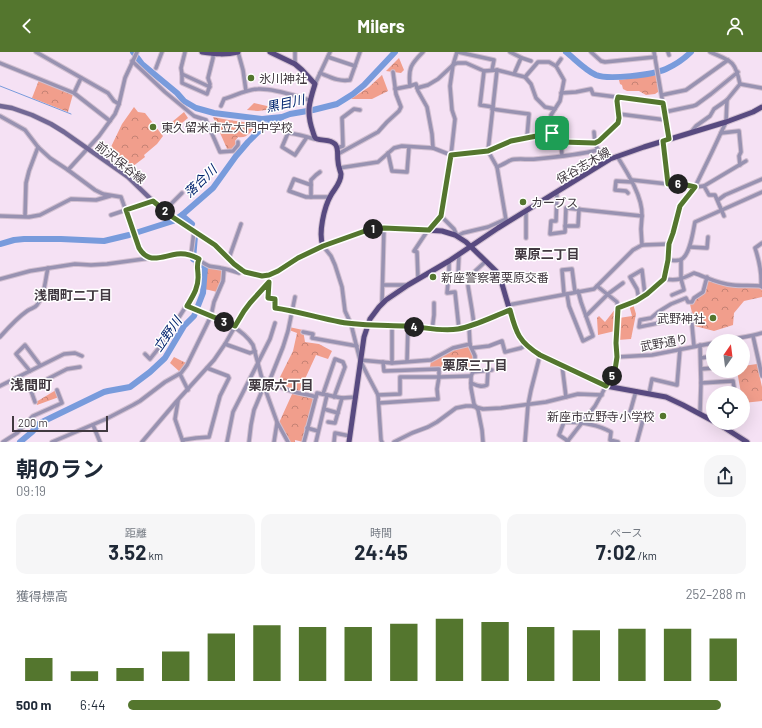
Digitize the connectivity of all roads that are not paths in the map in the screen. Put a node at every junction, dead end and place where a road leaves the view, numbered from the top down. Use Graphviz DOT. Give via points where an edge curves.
graph roads {
  1 [pos="36,52"];
  2 [pos="137,52"];
  3 [pos="162,52"];
  4 [pos="185,52"];
  5 [pos="202,52"];
  6 [pos="238,52"];
  7 [pos="270,52"];
  8 [pos="295,52"];
  9 [pos="330,52"];
  10 [pos="360,52"];
  11 [pos="423,52"];
  12 [pos="458,52"];
  13 [pos="510,52"];
  14 [pos="591,52"];
  15 [pos="654,52"];
  16 [pos="710,52"];
  17 [pos="221,53"];
  18 [pos="213,54"];
  19 [pos="328,57"];
  20 [pos="655,57"];
  21 [pos="521,58"];
  22 [pos="133,59"];
  23 [pos="561,59"];
  24 [pos="728,60"];
  25 [pos="531,61"];
  26 [pos="0,63"];
  27 [pos="295,64"];
  28 [pos="355,66"];
  29 [pos="453,66"];
  30 [pos="556,66"];
  31 [pos="156,68"];
  32 [pos="492,70"];
  33 [pos="497,70"];
  34 [pos="484,71"];
  35 [pos="393,72"];
  36 [pos="738,72"];
  37 [pos="320,73"];
  38 [pos="182,74"];
  39 [pos="514,74"];
  40 [pos="525,77"];
  41 [pos="81,78"];
  42 [pos="315,84"];
  43 [pos="740,84"];
  44 [pos="210,86"];
  45 [pos="410,86"];
  46 [pos="417,88"];
  47 [pos="762,88"];
  48 [pos="396,89"];
  49 [pos="246,91"];
  50 [pos="74,93"];
  51 [pos="561,93"];
  52 [pos="662,95"];
  53 [pos="618,97"];
  54 [pos="727,100"];
  55 [pos="310,103"];
  56 [pos="663,103"];
  57 [pos="119,104"];
  58 [pos="0,106"];
  59 [pos="221,106"];
  60 [pos="762,107"];
  61 [pos="493,108"];
  62 [pos="555,109"];
  63 [pos="360,110"];
  64 [pos="665,112"];
  65 [pos="619,114"];
  66 [pos="0,116"];
  67 [pos="666,120"];
  68 [pos="110,121"];
  69 [pos="726,122"];
  70 [pos="594,132"];
  71 [pos="552,133"];
  72 [pos="690,133"];
  73 [pos="721,133"];
  74 [pos="306,137"];
  75 [pos="527,137"];
  76 [pos="315,138"];
  77 [pos="669,139"];
  78 [pos="663,141"];
  79 [pos="238,142"];
  80 [pos="562,142"];
  81 [pos="595,143"];
  82 [pos="38,147"];
  83 [pos="409,147"];
  84 [pos="433,148"];
  85 [pos="88,149"];
  86 [pos="598,150"];
  87 [pos="338,151"];
  88 [pos="488,151"];
  89 [pos="388,153"];
  90 [pos="451,155"];
  91 [pos="562,156"];
  92 [pos="617,156"];
  93 [pos="610,159"];
  94 [pos="746,161"];
  95 [pos="740,165"];
  96 [pos="497,167"];
  97 [pos="339,168"];
  98 [pos="68,170"];
  99 [pos="320,172"];
  100 [pos="762,179"];
  101 [pos="632,181"];
  102 [pos="668,184"];
  103 [pos="311,185"];
  104 [pos="704,186"];
  105 [pos="695,187"];
  106 [pos="557,192"];
  107 [pos="762,192"];
  108 [pos="182,193"];
  109 [pos="628,193"];
  110 [pos="110,196"];
  111 [pos="312,197"];
  112 [pos="330,198"];
  113 [pos="718,200"];
  114 [pos="153,201"];
  115 [pos="556,207"];
  116 [pos="161,208"];
  117 [pos="566,208"];
  118 [pos="579,209"];
  119 [pos="126,210"];
  120 [pos="722,210"];
  121 [pos="526,211"];
  122 [pos="0,216"];
  123 [pos="25,216"];
  124 [pos="111,216"];
  125 [pos="441,216"];
  126 [pos="642,216"];
  127 [pos="724,216"];
  128 [pos="507,221"];
  129 [pos="241,224"];
  130 [pos="565,226"];
  131 [pos="384,228"];
  132 [pos="194,230"];
  133 [pos="429,230"];
  134 [pos="458,236"];
  135 [pos="708,237"];
  136 [pos="526,238"];
  137 [pos="762,243"];
  138 [pos="669,244"];
  139 [pos="642,245"];
  140 [pos="323,246"];
  141 [pos="690,246"];
  142 [pos="471,247"];
  143 [pos="459,254"];
  144 [pos="152,258"];
  145 [pos="229,258"];
  146 [pos="195,259"];
  147 [pos="668,260"];
  148 [pos="681,260"];
  149 [pos="449,261"];
  150 [pos="486,261"];
  151 [pos="48,268"];
  152 [pos="224,269"];
  153 [pos="242,270"];
  154 [pos="269,275"];
  155 [pos="707,277"];
  156 [pos="418,278"];
  157 [pos="664,279"];
  158 [pos="681,279"];
  159 [pos="0,280"];
  160 [pos="269,282"];
  161 [pos="623,283"];
  162 [pos="383,285"];
  163 [pos="408,285"];
  164 [pos="468,286"];
  165 [pos="597,286"];
  166 [pos="762,286"];
  167 [pos="577,292"];
  168 [pos="565,294"];
  169 [pos="608,294"];
  170 [pos="672,294"];
  171 [pos="645,295"];
  172 [pos="295,297"];
  173 [pos="639,299"];
  174 [pos="382,303"];
  175 [pos="434,303"];
  176 [pos="187,306"];
  177 [pos="509,308"];
  178 [pos="618,308"];
  179 [pos="293,311"];
  180 [pos="211,316"];
  181 [pos="586,316"];
  182 [pos="275,322"];
  183 [pos="351,324"];
  184 [pos="474,324"];
  185 [pos="368,325"];
  186 [pos="235,326"];
  187 [pos="392,326"];
  188 [pos="408,326"];
  189 [pos="469,326"];
  190 [pos="459,329"];
  191 [pos="432,330"];
  192 [pos="303,332"];
  193 [pos="762,333"];
  194 [pos="750,336"];
  195 [pos="753,336"];
  196 [pos="0,337"];
  197 [pos="226,344"];
  198 [pos="470,344"];
  199 [pos="706,344"];
  200 [pos="526,345"];
  201 [pos="700,345"];
  202 [pos="357,346"];
  203 [pos="694,346"];
  204 [pos="472,348"];
  205 [pos="680,349"];
  206 [pos="255,351"];
  207 [pos="145,354"];
  208 [pos="540,355"];
  209 [pos="82,356"];
  210 [pos="617,357"];
  211 [pos="706,357"];
  212 [pos="701,358"];
  213 [pos="360,360"];
  214 [pos="407,361"];
  215 [pos="383,362"];
  216 [pos="392,363"];
  217 [pos="258,364"];
  218 [pos="40,365"];
  219 [pos="562,365"];
  220 [pos="80,367"];
  221 [pos="207,368"];
  222 [pos="701,369"];
  223 [pos="706,369"];
  224 [pos="30,371"];
  225 [pos="180,374"];
  226 [pos="472,374"];
  227 [pos="762,376"];
  228 [pos="439,377"];
  229 [pos="262,378"];
  230 [pos="269,382"];
  231 [pos="471,383"];
  232 [pos="701,383"];
  233 [pos="0,386"];
  234 [pos="264,386"];
  235 [pos="606,386"];
  236 [pos="734,386"];
  237 [pos="57,390"];
  238 [pos="188,390"];
  239 [pos="636,391"];
  240 [pos="649,394"];
  241 [pos="325,395"];
  242 [pos="378,395"];
  243 [pos="602,395"];
  244 [pos="316,397"];
  245 [pos="334,397"];
  246 [pos="356,397"];
  247 [pos="342,398"];
  248 [pos="566,398"];
  249 [pos="178,400"];
  250 [pos="35,402"];
  251 [pos="379,403"];
  252 [pos="528,405"];
  253 [pos="476,407"];
  254 [pos="324,409"];
  255 [pos="338,413"];
  256 [pos="700,413"];
  257 [pos="706,417"];
  258 [pos="277,422"];
  259 [pos="328,422"];
  260 [pos="582,423"];
  261 [pos="93,425"];
  262 [pos="307,428"];
  263 [pos="728,430"];
  264 [pos="318,431"];
  265 [pos="350,436"];
  266 [pos="60,441"];
  267 [pos="183,441"];
  268 [pos="567,441"];
  269 [pos="745,441"];
  270 [pos="3,442"];
  271 [pos="52,442"];
  272 [pos="100,442"];
  273 [pos="142,442"];
  274 [pos="227,442"];
  275 [pos="249,442"];
  276 [pos="274,442"];
  277 [pos="288,442"];
  278 [pos="304,442"];
  279 [pos="316,442"];
  280 [pos="334,442"];
  281 [pos="349,442"];
  282 [pos="382,442"];
  283 [pos="394,442"];
  284 [pos="483,442"];
  285 [pos="525,442"];
  286 [pos="618,442"];
  287 [pos="637,442"];
  1 -- 41 [label="street"];
  2 -- 22 [label="street"];
  3 -- 31 [label="street"];
  4 -- 38 [label="street"];
  5 -- 18 [label="main road"];
  6 -- 17 [label="main road"];
  6 -- 49 [label="street"];
  7 -- 27 [label="main road"];
  8 -- 27 [label="street"];
  9 -- 19 [label="street"];
  10 -- 28 [label="street"];
  11 -- 45 [label="street" via="410,69"];
  12 -- 29 [label="street"];
  12 -- 32 [label="street" via="494,60"];
  13 -- 21 [label="street"];
  14 -- 20 [label="street" via="606,62"];
  15 -- 20 [label="street"];
  16 -- 24 [label="street"];
  17 -- 18 [label="main road"];
  18 -- 44 [label="street" via="208,78"];
  19 -- 28 [label="street"];
  19 -- 37 [label="street"];
  20 -- 52 [label="street"];
  21 -- 25 [label="street"];
  21 -- 39 [label="street"];
  22 -- 57 [label="street"];
  22 -- 79 [label="street" via="154,82 194,116 206,120 220,152 233,151"];
  23 -- 30 [label="street"];
  24 -- 36 [label="street"];
  24 -- 52 [label="street" via="686,90"];
  26 -- 50 [label="street"];
  27 -- 42 [label="main road"];
  28 -- 37 [label="street" via="350,80 340,81"];
  29 -- 34 [label="street" via="457,63 466,63"];
  29 -- 46 [label="street" via="438,79"];
  29 -- 90 [label="street" via="450,86 455,119"];
  30 -- 40 [label="street" via="549,62 538,62"];
  30 -- 51 [label="street" via="564,80"];
  32 -- 33 [label="street"];
  32 -- 34 [label="street"];
  33 -- 39 [label="street"];
  33 -- 61 [label="street"];
  34 -- 61 [label="street" via="480,105"];
  35 -- 48 [label="street"];
  36 -- 43 [label="street"];
  36 -- 64 [label="street" via="696,105"];
  37 -- 42 [label="street"];
  38 -- 44 [label="street"];
  38 -- 44 [label="street" via="182,83 206,94"];
  39 -- 40 [label="street"];
  40 -- 62 [label="street" via="531,84 536,98 545,107"];
  41 -- 50 [label="street"];
  41 -- 57 [label="street" via="108,93"];
  42 -- 55 [label="main road"];
  43 -- 47 [label="street"];
  43 -- 54 [label="street"];
  45 -- 46 [label="street" via="416,84"];
  45 -- 48 [label="street"];
  46 -- 84 [label="street" via="427,107"];
  48 -- 87 [label="street" via="401,107 399,111 378,132"];
  49 -- 55 [label="street" via="257,88 279,91"];
  49 -- 59 [label="street" via="224,99"];
  50 -- 68 [label="street"];
  51 -- 53 [label="street" via="591,89 593,94"];
  51 -- 62 [label="street"];
  52 -- 56 [label="street"];
  53 -- 56 [label="street"];
  53 -- 65 [label="street"];
  54 -- 69 [label="street"];
  54 -- 72 [label="street"];
  55 -- 76 [label="main road" via="308,115"];
  56 -- 64 [label="street"];
  57 -- 68 [label="street"];
  58 -- 85 [label="main road, 前沢保谷線" via="41,119"];
  60 -- 69 [label="main road, 保谷志木線"];
  61 -- 75 [label="street" via="529,114"];
  61 -- 88 [label="street"];
  62 -- 71 [label="street" via="551,115"];
  63 -- 87 [label="street" via="354,109 342,118 343,146"];
  64 -- 67 [label="street"];
  65 -- 67 [label="street"];
  65 -- 81 [label="street" via="618,123"];
  66 -- 82 [label="street" via="25,130"];
  67 -- 77 [label="street"];
  68 -- 85 [label="street"];
  69 -- 72 [label="main road, 保谷志木線"];
  69 -- 73 [label="street"];
  70 -- 81 [label="street"];
  71 -- 75 [label="street"];
  71 -- 80 [label="street"];
  72 -- 77 [label="main road, 保谷志木線"];
  73 -- 95 [label="street" via="738,131"];
  73 -- 105 [label="street"];
  74 -- 74 [label="street" via="288,133 282,147 294,155"];
  74 -- 76 [label="street"];
  75 -- 88 [label="street"];
  76 -- 87 [label="main road" via="333,142"];
  77 -- 78 [label="main road, 保谷志木線"];
  78 -- 92 [label="main road, 保谷志木線"];
  78 -- 102 [label="street"];
  80 -- 81 [label="street"];
  80 -- 91 [label="street"];
  81 -- 86 [label="street"];
  82 -- 98 [label="street"];
  82 -- 123 [label="street" via="26,183"];
  83 -- 84 [label="street"];
  83 -- 89 [label="street" via="394,148"];
  83 -- 89 [label="street" via="407,172 392,171"];
  84 -- 90 [label="street"];
  85 -- 98 [label="street"];
  85 -- 114 [label="main road, 前沢保谷線" via="128,177"];
  86 -- 91 [label="street"];
  86 -- 93 [label="street"];
  87 -- 97 [label="main road"];
  88 -- 90 [label="street"];
  88 -- 96 [label="street"];
  89 -- 97 [label="street" via="378,162"];
  90 -- 125 [label="street"];
  91 -- 96 [label="street" via="512,160"];
  92 -- 93 [label="main road, 保谷志木線"];
  92 -- 101 [label="street"];
  93 -- 106 [label="main road, 保谷志木線"];
  94 -- 95 [label="street"];
  95 -- 104 [label="street"];
  96 -- 128 [label="street"];
  97 -- 112 [label="main road" via="339,183"];
  98 -- 110 [label="street" via="95,190"];
  99 -- 103 [label="street" via="311,180"];
  100 -- 113 [label="street"];
  101 -- 102 [label="street"];
  101 -- 109 [label="street" via="616,181 616,190"];
  101 -- 126 [label="street"];
  102 -- 105 [label="street"];
  103 -- 111 [label="street"];
  103 -- 111 [label="street" via="294,179 289,191"];
  104 -- 105 [label="street"];
  104 -- 113 [label="street" via="709,195 716,196"];
  105 -- 138 [label="street" via="680,206"];
  106 -- 115 [label="street"];
  106 -- 121 [label="main road, 保谷志木線"];
  107 -- 120 [label="street"];
  108 -- 116 [label="street" via="170,205"];
  110 -- 119 [label="street" via="121,197"];
  110 -- 123 [label="street" via="96,200 72,199 40,215"];
  111 -- 112 [label="street"];
  112 -- 140 [label="main road" via="321,228"];
  113 -- 120 [label="street"];
  114 -- 116 [label="main road, 前沢保谷線"];
  114 -- 119 [label="street"];
  115 -- 117 [label="street"];
  115 -- 130 [label="street" via="556,221 551,221 550,234 565,232"];
  116 -- 132 [label="main road, 前沢保谷線"];
  117 -- 118 [label="street"];
  117 -- 130 [label="street"];
  118 -- 126 [label="street"];
  118 -- 130 [label="street" via="578,226"];
  119 -- 124 [label="street"];
  119 -- 144 [label="street" via="141,251"];
  120 -- 127 [label="street"];
  120 -- 141 [label="street" via="695,222"];
  121 -- 128 [label="main road, 保谷志木線"];
  121 -- 136 [label="street"];
  122 -- 123 [label="street"];
  125 -- 133 [label="street"];
  125 -- 134 [label="street"];
  126 -- 139 [label="street"];
  128 -- 134 [label="street"];
  128 -- 142 [label="main road, 保谷志木線"];
  129 -- 145 [label="street"];
  131 -- 133 [label="main road"];
  131 -- 140 [label="main road" via="365,231"];
  131 -- 162 [label="street"];
  132 -- 145 [label="main road, 前沢保谷線"];
  132 -- 146 [label="street"];
  133 -- 134 [label="main road"];
  133 -- 156 [label="street" via="414,251 418,252"];
  134 -- 142 [label="main road"];
  135 -- 141 [label="street" via="707,248"];
  137 -- 166 [label="street" via="755,248"];
  138 -- 139 [label="street"];
  138 -- 147 [label="street"];
  139 -- 165 [label="street" via="633,250"];
  140 -- 154 [label="main road"];
  140 -- 183 [label="street" via="335,265 342,287 345,311"];
  141 -- 148 [label="street"];
  142 -- 143 [label="main road, 保谷志木線"];
  142 -- 150 [label="main road"];
  143 -- 149 [label="main road, 保谷志木線"];
  143 -- 150 [label="street" via="458,275 472,274"];
  144 -- 146 [label="street" via="182,253"];
  144 -- 151 [label="street"];
  145 -- 153 [label="main road, 前沢保谷線"];
  146 -- 152 [label="street" via="209,266"];
  146 -- 176 [label="street" via="198,276 196,289"];
  147 -- 148 [label="street"];
  147 -- 157 [label="street"];
  148 -- 158 [label="street"];
  149 -- 156 [label="main road, 保谷志木線"];
  149 -- 190 [label="street" via="447,293 455,292"];
  150 -- 177 [label="main road" via="500,278"];
  151 -- 159 [label="street"];
  151 -- 196 [label="street" via="38,304 23,314"];
  152 -- 153 [label="street" via="239,273"];
  152 -- 180 [label="street" via="223,281"];
  153 -- 154 [label="main road, 前沢保谷線" via="262,276"];
  154 -- 160 [label="street"];
  155 -- 158 [label="street" via="694,273"];
  155 -- 166 [label="street" via="734,286"];
  155 -- 203 [label="street" via="703,292 692,302 688,302 686,298 671,304 651,318 640,320 639,327 691,315"];
  156 -- 163 [label="main road, 保谷志木線"];
  157 -- 158 [label="street"];
  157 -- 171 [label="street"];
  158 -- 170 [label="street" via="684,290"];
  160 -- 179 [label="street" via="268,298 275,299 275,308"];
  160 -- 186 [label="street" via="246,307"];
  161 -- 169 [label="street"];
  162 -- 163 [label="street"];
  162 -- 174 [label="street"];
  163 -- 174 [label="main road, 保谷志木線"];
  164 -- 184 [label="street"];
  165 -- 167 [label="street" via="594,289"];
  165 -- 169 [label="street"];
  167 -- 168 [label="street"];
  167 -- 168 [label="street" via="572,269 562,270"];
  167 -- 181 [label="street"];
  168 -- 177 [label="street"];
  168 -- 181 [label="street" via="583,341 593,336"];
  169 -- 178 [label="street" via="617,302"];
  169 -- 181 [label="street"];
  171 -- 173 [label="street"];
  171 -- 173 [label="street" via="642,270 630,277 637,288"];
  172 -- 179 [label="street"];
  173 -- 178 [label="street"];
  174 -- 185 [label="main road"];
  175 -- 191 [label="street"];
  176 -- 180 [label="street"];
  176 -- 207 [label="street" via="154,355 150,358"];
  177 -- 184 [label="street"];
  177 -- 200 [label="main road" via="517,333"];
  178 -- 210 [label="street"];
  179 -- 183 [label="street"];
  179 -- 230 [label="street" via="285,342"];
  180 -- 186 [label="street"];
  180 -- 225 [label="street"];
  182 -- 217 [label="street"];
  183 -- 185 [label="street"];
  183 -- 202 [label="street"];
  184 -- 189 [label="street"];
  185 -- 187 [label="street"];
  185 -- 213 [label="main road"];
  186 -- 197 [label="street"];
  186 -- 206 [label="street" via="251,341"];
  187 -- 188 [label="street"];
  187 -- 216 [label="street"];
  188 -- 191 [label="street"];
  188 -- 214 [label="street"];
  189 -- 190 [label="street"];
  189 -- 198 [label="street"];
  190 -- 191 [label="street"];
  192 -- 202 [label="street" via="313,334 312,338"];
  193 -- 195 [label="street"];
  194 -- 195 [label="street"];
  195 -- 227 [label="street"];
  197 -- 206 [label="street" via="250,353"];
  197 -- 221 [label="street"];
  198 -- 204 [label="street"];
  198 -- 214 [label="street" via="453,348 431,360"];
  199 -- 201 [label="street, 武野通り"];
  200 -- 204 [label="street" via="505,352 502,341"];
  200 -- 208 [label="main road"];
  201 -- 203 [label="street, 武野通り"];
  201 -- 212 [label="street"];
  202 -- 213 [label="street"];
  203 -- 205 [label="street, 武野通り"];
  204 -- 226 [label="street" via="475,356"];
  205 -- 210 [label="street, 武野通り" via="652,355"];
  205 -- 240 [label="street" via="676,385 652,379"];
  206 -- 217 [label="street"];
  208 -- 219 [label="main road"];
  208 -- 252 [label="street"];
  209 -- 218 [label="street" via="64,354"];
  210 -- 235 [label="street" via="615,370"];
  211 -- 212 [label="street"];
  212 -- 222 [label="street"];
  213 -- 215 [label="street"];
  213 -- 242 [label="street"];
  213 -- 246 [label="main road"];
  214 -- 216 [label="street"];
  215 -- 216 [label="street"];
  215 -- 228 [label="street" via="384,371 439,369"];
  217 -- 229 [label="street"];
  217 -- 274 [label="street" via="233,412"];
  218 -- 224 [label="street"];
  218 -- 224 [label="street" via="25,345 16,354"];
  219 -- 235 [label="main road"];
  219 -- 248 [label="street"];
  220 -- 250 [label="street" via="67,369 30,388"];
  221 -- 238 [label="street"];
  221 -- 267 [label="street" via="228,376 209,437"];
  222 -- 223 [label="street"];
  222 -- 232 [label="street"];
  224 -- 233 [label="street"];
  225 -- 238 [label="street"];
  225 -- 261 [label="street" via="140,401"];
  226 -- 228 [label="street"];
  226 -- 231 [label="street"];
  226 -- 231 [label="street" via="490,370 487,385 478,386"];
  228 -- 242 [label="street" via="400,377 400,394"];
  228 -- 251 [label="street" via="438,399"];
  229 -- 230 [label="street"];
  229 -- 234 [label="street"];
  230 -- 244 [label="street"];
  231 -- 253 [label="street"];
  232 -- 236 [label="street" via="733,381"];
  232 -- 256 [label="street"];
  234 -- 258 [label="street"];
  234 -- 275 [label="street" via="254,410"];
  235 -- 239 [label="main road"];
  235 -- 243 [label="street"];
  237 -- 270 [label="street" via="62,403 33,416 17,433"];
  238 -- 249 [label="street"];
  239 -- 240 [label="main road"];
  239 -- 287 [label="street" via="629,416 643,420"];
  240 -- 256 [label="main road" via="666,397"];
  241 -- 244 [label="street" via="317,393"];
  241 -- 245 [label="street"];
  241 -- 245 [label="street" via="335,359 343,362 344,367"];
  241 -- 254 [label="street"];
  242 -- 251 [label="street"];
  243 -- 248 [label="street" via="578,394"];
  243 -- 260 [label="street"];
  244 -- 262 [label="street"];
  245 -- 247 [label="street"];
  246 -- 247 [label="street"];
  246 -- 265 [label="main road"];
  247 -- 255 [label="street"];
  248 -- 252 [label="street"];
  249 -- 267 [label="street" via="175,419"];
  249 -- 273 [label="street"];
  251 -- 282 [label="street"];
  252 -- 253 [label="street" via="483,409"];
  252 -- 285 [label="street"];
  253 -- 283 [label="street" via="456,408 432,425"];
  253 -- 284 [label="street"];
  254 -- 255 [label="street"];
  254 -- 264 [label="street"];
  255 -- 259 [label="street" via="335,423"];
  256 -- 257 [label="main road"];
  258 -- 276 [label="street"];
  258 -- 277 [label="street"];
  260 -- 268 [label="street"];
  260 -- 268 [label="street" via="564,422 559,435"];
  260 -- 286 [label="street" via="611,432 610,440"];
  261 -- 266 [label="street"];
  261 -- 272 [label="street"];
  262 -- 264 [label="street"];
  262 -- 278 [label="street"];
  263 -- 269 [label="main road"];
  264 -- 279 [label="street"];
  265 -- 280 [label="street" via="335,433"];
  265 -- 281 [label="main road"];
  266 -- 271 [label="street"];
}
